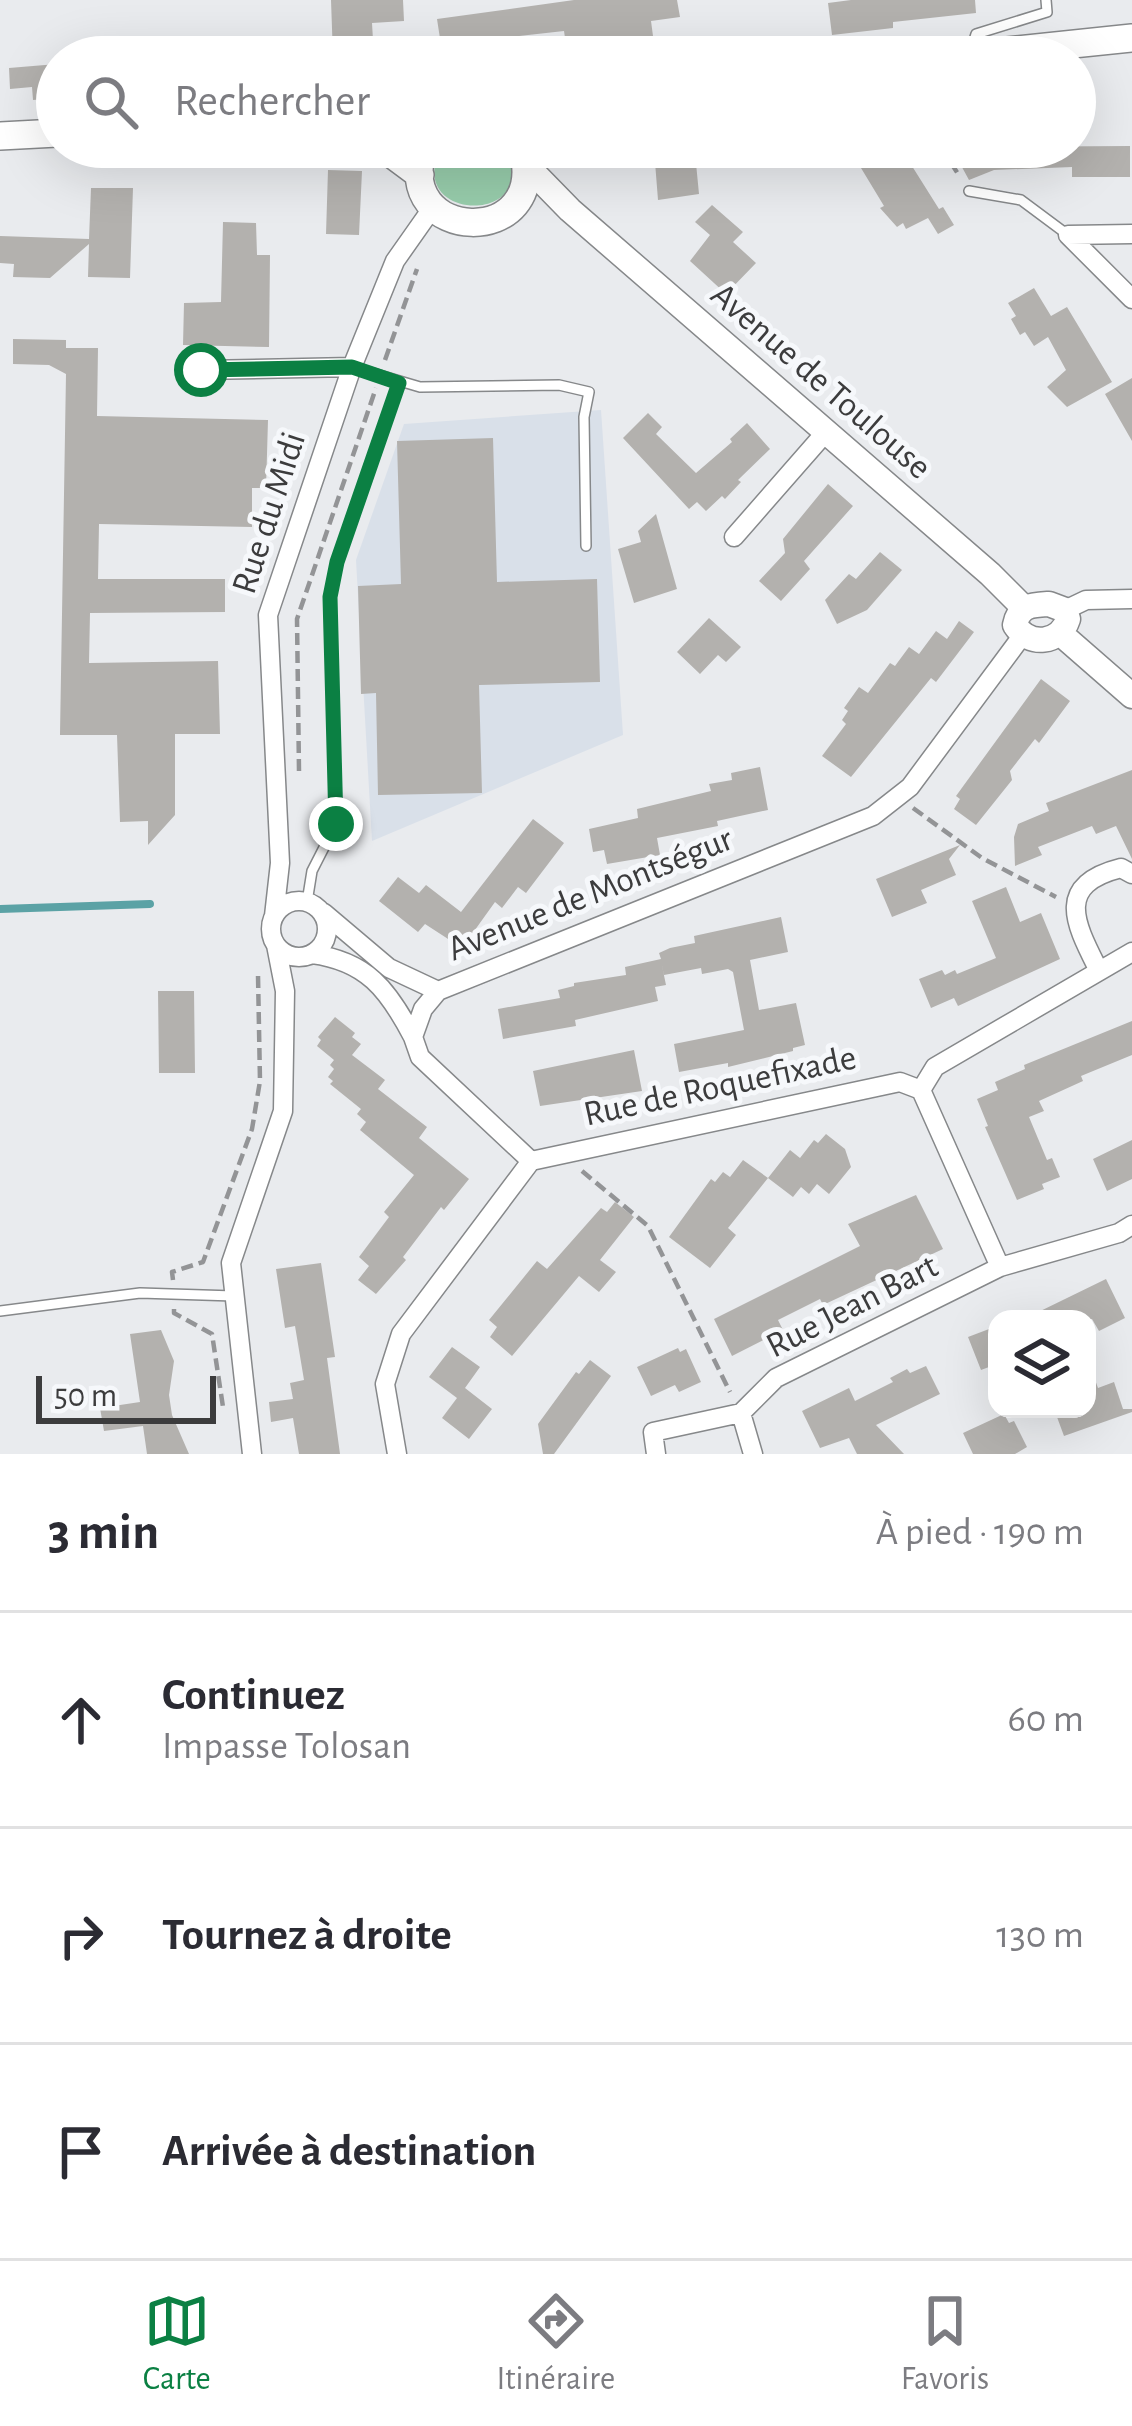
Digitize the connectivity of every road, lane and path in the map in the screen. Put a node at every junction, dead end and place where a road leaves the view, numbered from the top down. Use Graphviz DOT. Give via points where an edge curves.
graph roads {
  1 [pos="1046,0"];
  2 [pos="974,36"];
  3 [pos="1132,38"];
  4 [pos="1096,42"];
  5 [pos="36,134"];
  6 [pos="0,136"];
  7 [pos="423,168"];
  8 [pos="523,168"];
  9 [pos="536,168"];
  10 [pos="954,168"];
  11 [pos="969,191"];
  12 [pos="434,207"];
  13 [pos="511,209"];
  14 [pos="570,210"];
  15 [pos="1132,234"];
  16 [pos="1068,235"];
  17 [pos="410,236"];
  18 [pos="1132,299"];
  19 [pos="352,367"];
  20 [pos="201,370"];
  21 [pos="380,376"];
  22 [pos="399,383"];
  23 [pos="824,434"];
  24 [pos="734,537"];
  25 [pos="586,546"];
  26 [pos="1132,599"];
  27 [pos="1024,608"];
  28 [pos="1063,622"];
  29 [pos="1022,635"];
  30 [pos="1132,697"];
  31 [pos="299,781"];
  32 [pos="899,798"];
  33 [pos="280,863"];
  34 [pos="1132,874"];
  35 [pos="310,904"];
  36 [pos="1077,908"];
  37 [pos="274,916"];
  38 [pos="276,945"];
  39 [pos="1132,952"];
  40 [pos="309,955"];
  41 [pos="258,968"];
  42 [pos="1099,971"];
  43 [pos="285,991"];
  44 [pos="438,991"];
  45 [pos="413,1036"];
  46 [pos="921,1090"];
  47 [pos="561,1154"];
  48 [pos="531,1161"];
  49 [pos="1132,1225"];
  50 [pos="1000,1267"];
  51 [pos="173,1293"];
  52 [pos="233,1296"];
  53 [pos="0,1311"];
  54 [pos="224,1413"];
  55 [pos="741,1413"];
  56 [pos="252,1454"];
  57 [pos="397,1454"];
  58 [pos="656,1454"];
  59 [pos="753,1454"];
  1 -- 2 [label="lane" via="1047,11"];
  3 -- 4 [label="main road"];
  5 -- 6 [label="main road"];
  7 -- 12 [label="main road"];
  8 -- 13 [label="main road" via="524,190"];
  9 -- 14 [label="street, Avenue de Toulouse"];
  10 -- 11 [label="path"];
  11 -- 16 [label="lane" via="1021,200"];
  12 -- 13 [label="main road" via="477,224"];
  12 -- 17 [label="street, Rue du Midi"];
  13 -- 14 [label="street"];
  14 -- 23 [label="street, Avenue de Toulouse"];
  15 -- 16 [label="street"];
  16 -- 18 [label="street"];
  17 -- 19 [label="street, Rue du Midi"];
  17 -- 21 [label="path" via="424,251"];
  19 -- 20 [label="street"];
  19 -- 21 [label="lane"];
  19 -- 33 [label="street, Rue du Midi" via="268,615"];
  21 -- 22 [label="lane"];
  21 -- 31 [label="path" via="297,620"];
  22 -- 25 [label="lane" via="589,392"];
  22 -- 35 [label="lane" via="330,597 336,824 312,871"];
  23 -- 24 [label="street"];
  23 -- 27 [label="street, Avenue de Toulouse"];
  26 -- 28 [label="street" via="1086,600"];
  27 -- 28 [label="street" via="1049,604"];
  27 -- 29 [label="street" via="1015,625"];
  28 -- 29 [label="street" via="1036,640"];
  28 -- 30 [label="street"];
  29 -- 32 [label="street, Avenue de Montségur"];
  32 -- 36 [label="path" via="982,858"];
  32 -- 44 [label="street, Avenue de Montségur" via="873,816"];
  33 -- 35 [label="street, Rue du Midi"];
  33 -- 37 [label="street, Rue du Midi"];
  34 -- 36 [label="street" via="1096,874"];
  35 -- 37 [label="street" via="283,905"];
  35 -- 40 [label="street" via="326,923 326,938"];
  35 -- 44 [label="street, Rue du Midi" via="389,968"];
  36 -- 42 [label="street" via="1074,922"];
  37 -- 38 [label="street, Rue du Midi"];
  38 -- 40 [label="street"];
  38 -- 43 [label="street, Rue du Midi"];
  39 -- 42 [label="street"];
  40 -- 43 [label="street"];
  40 -- 45 [label="street" via="345,958 366,970"];
  41 -- 51 [label="path" via="260,1081 252,1129 203,1262 172,1272"];
  42 -- 46 [label="street" via="935,1067"];
  43 -- 52 [label="street, Rue du Midi" via="283,1111 231,1263"];
  44 -- 45 [label="street, Avenue de Montségur"];
  45 -- 48 [label="street" via="439,1078"];
  46 -- 47 [label="street, Rue de Roquefixade" via="901,1082"];
  46 -- 50 [label="street"];
  47 -- 48 [label="street, Rue de Roquefixade"];
  47 -- 55 [label="path" via="648,1226"];
  48 -- 57 [label="street" via="401,1334 385,1384"];
  49 -- 50 [label="street, Rue Jean Bart"];
  50 -- 55 [label="street, Rue Jean Bart" via="776,1378"];
  51 -- 52 [label="lane"];
  51 -- 53 [label="lane"];
  51 -- 54 [label="path" via="174,1313 212,1334"];
  52 -- 56 [label="street, Rue du Midi"];
  55 -- 58 [label="street, Rue Jean Bart" via="653,1432"];
  55 -- 59 [label="street"];
}
